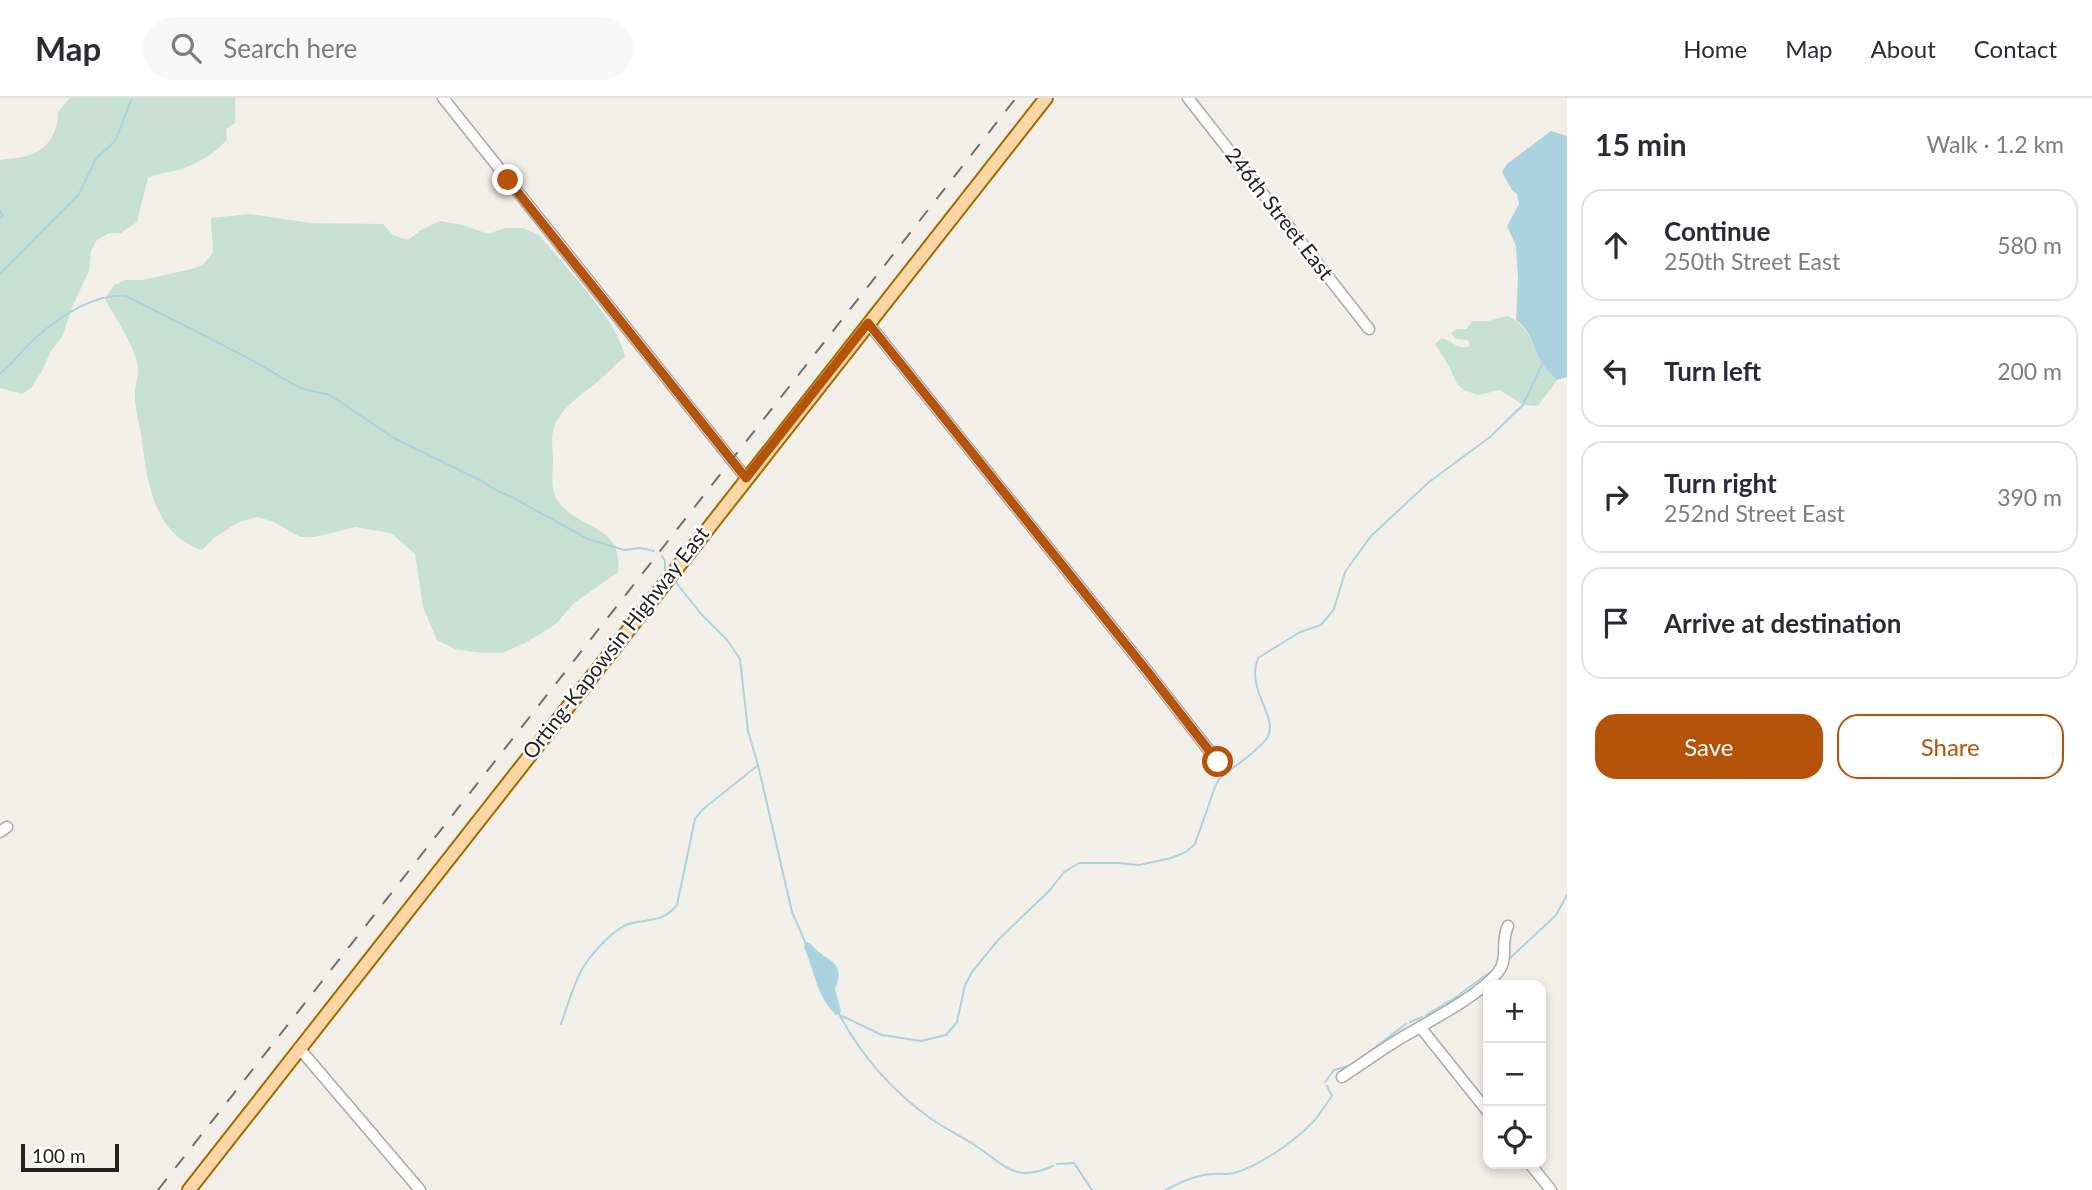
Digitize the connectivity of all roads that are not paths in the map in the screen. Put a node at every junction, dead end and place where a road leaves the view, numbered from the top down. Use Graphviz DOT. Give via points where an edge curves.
graph roads {
  1 [pos="443,98"];
  2 [pos="1046,98"];
  3 [pos="1188,98"];
  4 [pos="868,323"];
  5 [pos="1369,329"];
  6 [pos="746,478"];
  7 [pos="1218,762"];
  8 [pos="1508,926"];
  9 [pos="1422,1028"];
  10 [pos="299,1048"];
  11 [pos="1342,1077"];
  12 [pos="1483,1106"];
  13 [pos="1534,1169"];
  14 [pos="188,1190"];
  15 [pos="420,1190"];
  16 [pos="1550,1190"];
  1 -- 6 [label="street"];
  2 -- 4 [label="main road, Orting-Kapowsin Highway East"];
  3 -- 5 [label="street, 246th Street East"];
  4 -- 6 [label="main road, Orting-Kapowsin Highway East"];
  4 -- 7 [label="street"];
  6 -- 10 [label="main road, Orting-Kapowsin Highway East"];
  8 -- 9 [label="street" via="1498,973"];
  9 -- 11 [label="street"];
  9 -- 12 [label="street"];
  10 -- 14 [label="main road, Orting-Kapowsin Highway East"];
  10 -- 15 [label="street"];
  13 -- 16 [label="street"];
}
